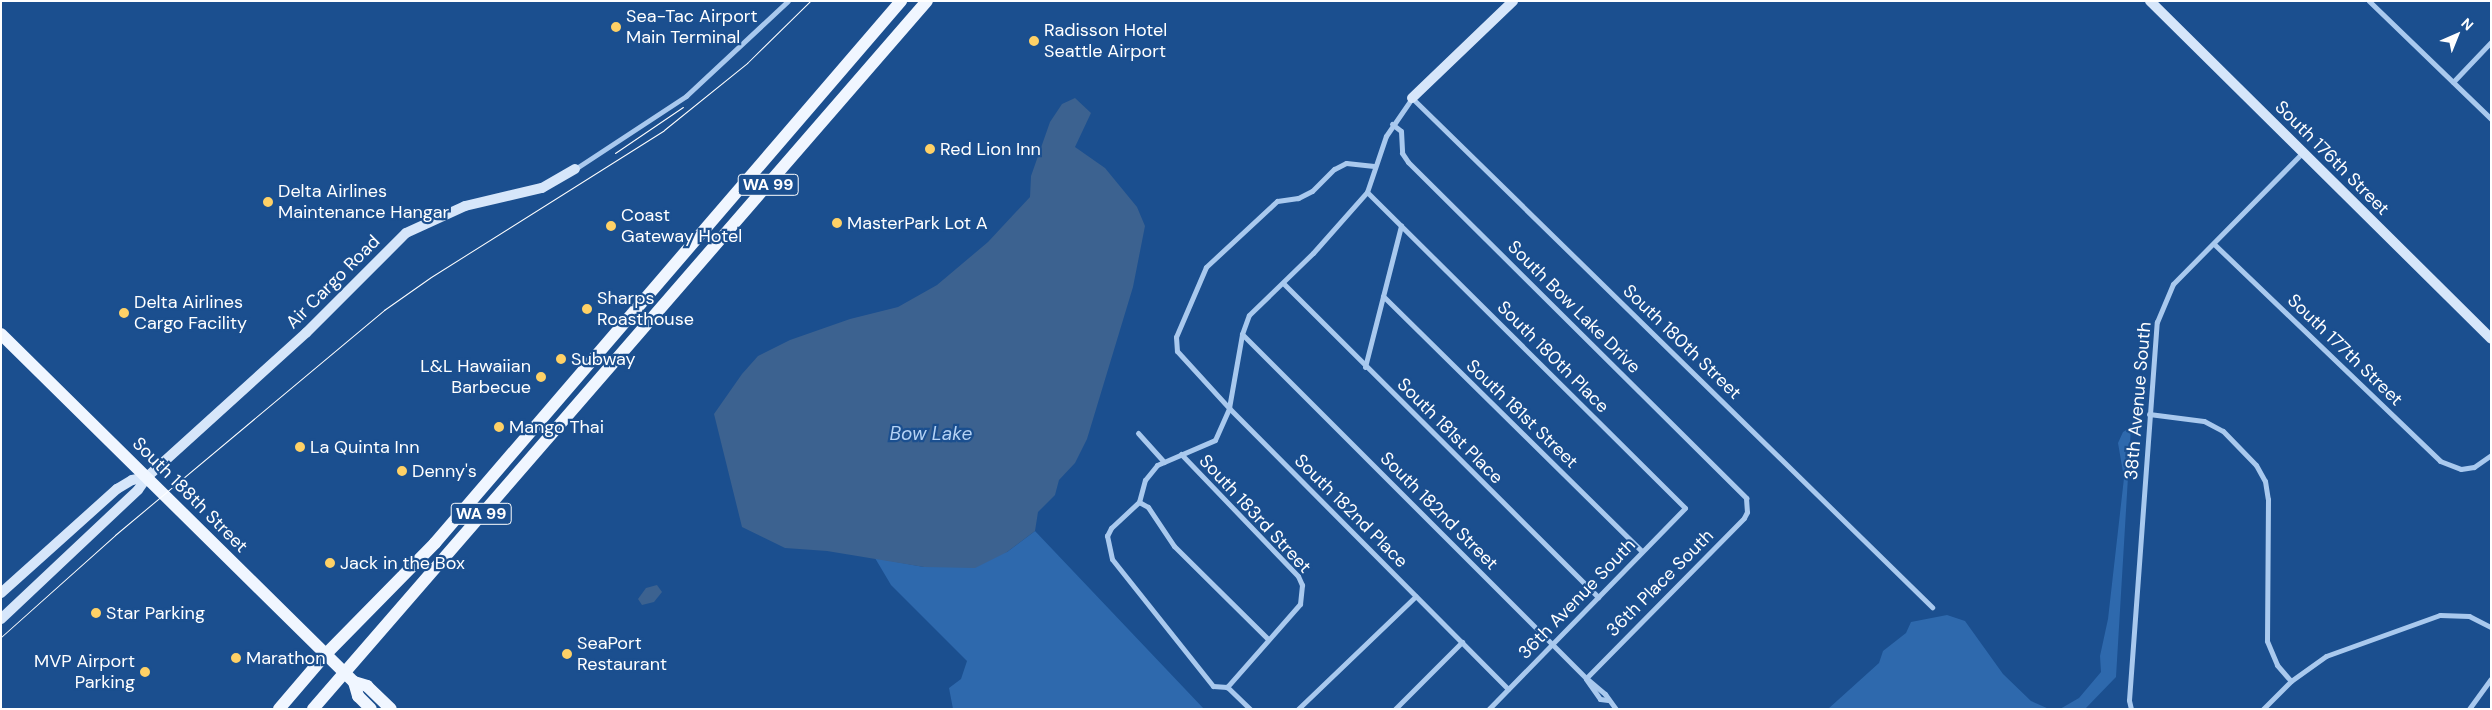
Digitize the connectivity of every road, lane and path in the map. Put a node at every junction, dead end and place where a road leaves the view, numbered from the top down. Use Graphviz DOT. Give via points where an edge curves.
graph roads {
  1 [pos="788,1"];
  2 [pos="901,1"];
  3 [pos="927,1"];
  4 [pos="1513,1"];
  5 [pos="2150,1"];
  6 [pos="2369,1"];
  7 [pos="2491,42"];
  8 [pos="2453,82"];
  9 [pos="1412,98"];
  10 [pos="2491,119"];
  11 [pos="1392,124"];
  12 [pos="2303,152"];
  13 [pos="1374,166"];
  14 [pos="575,169"];
  15 [pos="1367,192"];
  16 [pos="1401,226"];
  17 [pos="2214,244"];
  18 [pos="1284,283"];
  19 [pos="1383,296"];
  20 [pos="1,334"];
  21 [pos="1242,334"];
  22 [pos="2491,339"];
  23 [pos="1365,367"];
  24 [pos="1228,408"];
  25 [pos="2149,414"];
  26 [pos="1138,433"];
  27 [pos="1181,454"];
  28 [pos="2491,454"];
  29 [pos="1164,462"];
  30 [pos="147,477"];
  31 [pos="1139,502"];
  32 [pos="1748,505"];
  33 [pos="1685,508"];
  34 [pos="1642,551"];
  35 [pos="1,593"];
  36 [pos="1416,596"];
  37 [pos="1598,597"];
  38 [pos="1932,607"];
  39 [pos="1,619"];
  40 [pos="2491,627"];
  41 [pos="1268,639"];
  42 [pos="1462,642"];
  43 [pos="1552,643"];
  44 [pos="326,654"];
  45 [pos="349,677"];
  46 [pos="1586,678"];
  47 [pos="2491,679"];
  48 [pos="2291,681"];
  49 [pos="1226,687"];
  50 [pos="1508,688"];
  51 [pos="279,709"];
  52 [pos="313,709"];
  53 [pos="371,709"];
  54 [pos="391,709"];
  55 [pos="1250,709"];
  56 [pos="1298,709"];
  57 [pos="1395,709"];
  58 [pos="1489,709"];
  59 [pos="1616,709"];
  60 [pos="2131,709"];
  61 [pos="2263,709"];
  62 [pos="2469,709"];
  1 -- 14 [label="street, Air Cargo Road" via="686,96"];
  2 -- 44 [label="main road, WA 99" via="435,543"];
  3 -- 45 [label="main road, WA 99"];
  4 -- 9 [label="street"];
  5 -- 12 [label="street, South 176th Street"];
  6 -- 8 [label="street"];
  7 -- 8 [label="street"];
  8 -- 10 [label="street"];
  9 -- 11 [label="street"];
  9 -- 38 [label="street, South 180th Street"];
  11 -- 13 [label="street"];
  11 -- 32 [label="street, South Bow Lake Drive" via="1401,131 1402,153 1408,162 1740,491"];
  12 -- 17 [label="street, 38th Avenue South"];
  12 -- 22 [label="street, South 176th Street"];
  13 -- 15 [label="street"];
  13 -- 24 [label="street, South 182nd Place" via="1346,163 1334,169 1312,191 1298,198 1277,201 1206,267 1176,337 1177,351"];
  14 -- 30 [label="street, Air Cargo Road" via="542,188 466,206 406,233 306,333"];
  15 -- 16 [label="street, South 180th Place"];
  15 -- 18 [label="street"];
  16 -- 19 [label="street"];
  16 -- 33 [label="street, South 180th Place"];
  17 -- 25 [label="street, 38th Avenue South" via="2173,284 2163,303 2154,334"];
  17 -- 28 [label="street, South 177th Street" via="2440,461 2461,469 2474,467"];
  18 -- 21 [label="street" via="1249,315"];
  18 -- 23 [label="street, South 181st Place"];
  19 -- 23 [label="street"];
  19 -- 34 [label="street, South 181st Street"];
  20 -- 30 [label="main road, South 188th Street"];
  21 -- 24 [label="street"];
  21 -- 43 [label="street, South 182nd Street"];
  23 -- 37 [label="street, South 181st Place"];
  24 -- 27 [label="street" via="1215,440"];
  24 -- 36 [label="street, South 182nd Place"];
  25 -- 48 [label="street" via="2204,421 2223,431 2256,465 2265,482 2268,499 2267,641 2277,664"];
  25 -- 60 [label="street, 38th Avenue South" via="2129,700"];
  26 -- 29 [label="street"];
  27 -- 29 [label="street"];
  27 -- 41 [label="street, South 183rd Street" via="1298,576 1303,594 1300,604"];
  29 -- 31 [label="street" via="1145,480"];
  30 -- 35 [label="street" via="132,480 117,490"];
  30 -- 39 [label="street" via="138,490"];
  30 -- 44 [label="main road, South 188th Street"];
  31 -- 41 [label="street" via="1148,507 1174,546"];
  31 -- 49 [label="street" via="1111,528 1107,546 1112,559 1213,686"];
  32 -- 46 [label="street, 36th Place South" via="1744,518"];
  33 -- 34 [label="street, 36th Avenue South"];
  34 -- 37 [label="street, 36th Avenue South"];
  36 -- 42 [label="street, South 182nd Place"];
  36 -- 56 [label="street"];
  37 -- 43 [label="street, 36th Avenue South"];
  40 -- 48 [label="street" via="2469,616 2440,615 2326,656"];
  41 -- 49 [label="street"];
  42 -- 50 [label="street, South 182nd Place"];
  42 -- 57 [label="street"];
  43 -- 46 [label="street, South 182nd Street"];
  43 -- 50 [label="street, 36th Avenue South"];
  44 -- 45 [label="main road, South 188th Street"];
  44 -- 51 [label="main road, WA 99"];
  45 -- 52 [label="main road, WA 99"];
  45 -- 53 [label="main road, South 188th Street" via="358,696"];
  45 -- 54 [label="main road, South 188th Street" via="367,686"];
  46 -- 59 [label="street, South 182nd Street" via="1600,699 1608,700"];
  47 -- 62 [label="street"];
  48 -- 61 [label="street"];
  49 -- 55 [label="street"];
  50 -- 58 [label="street, 36th Avenue South"];
}
